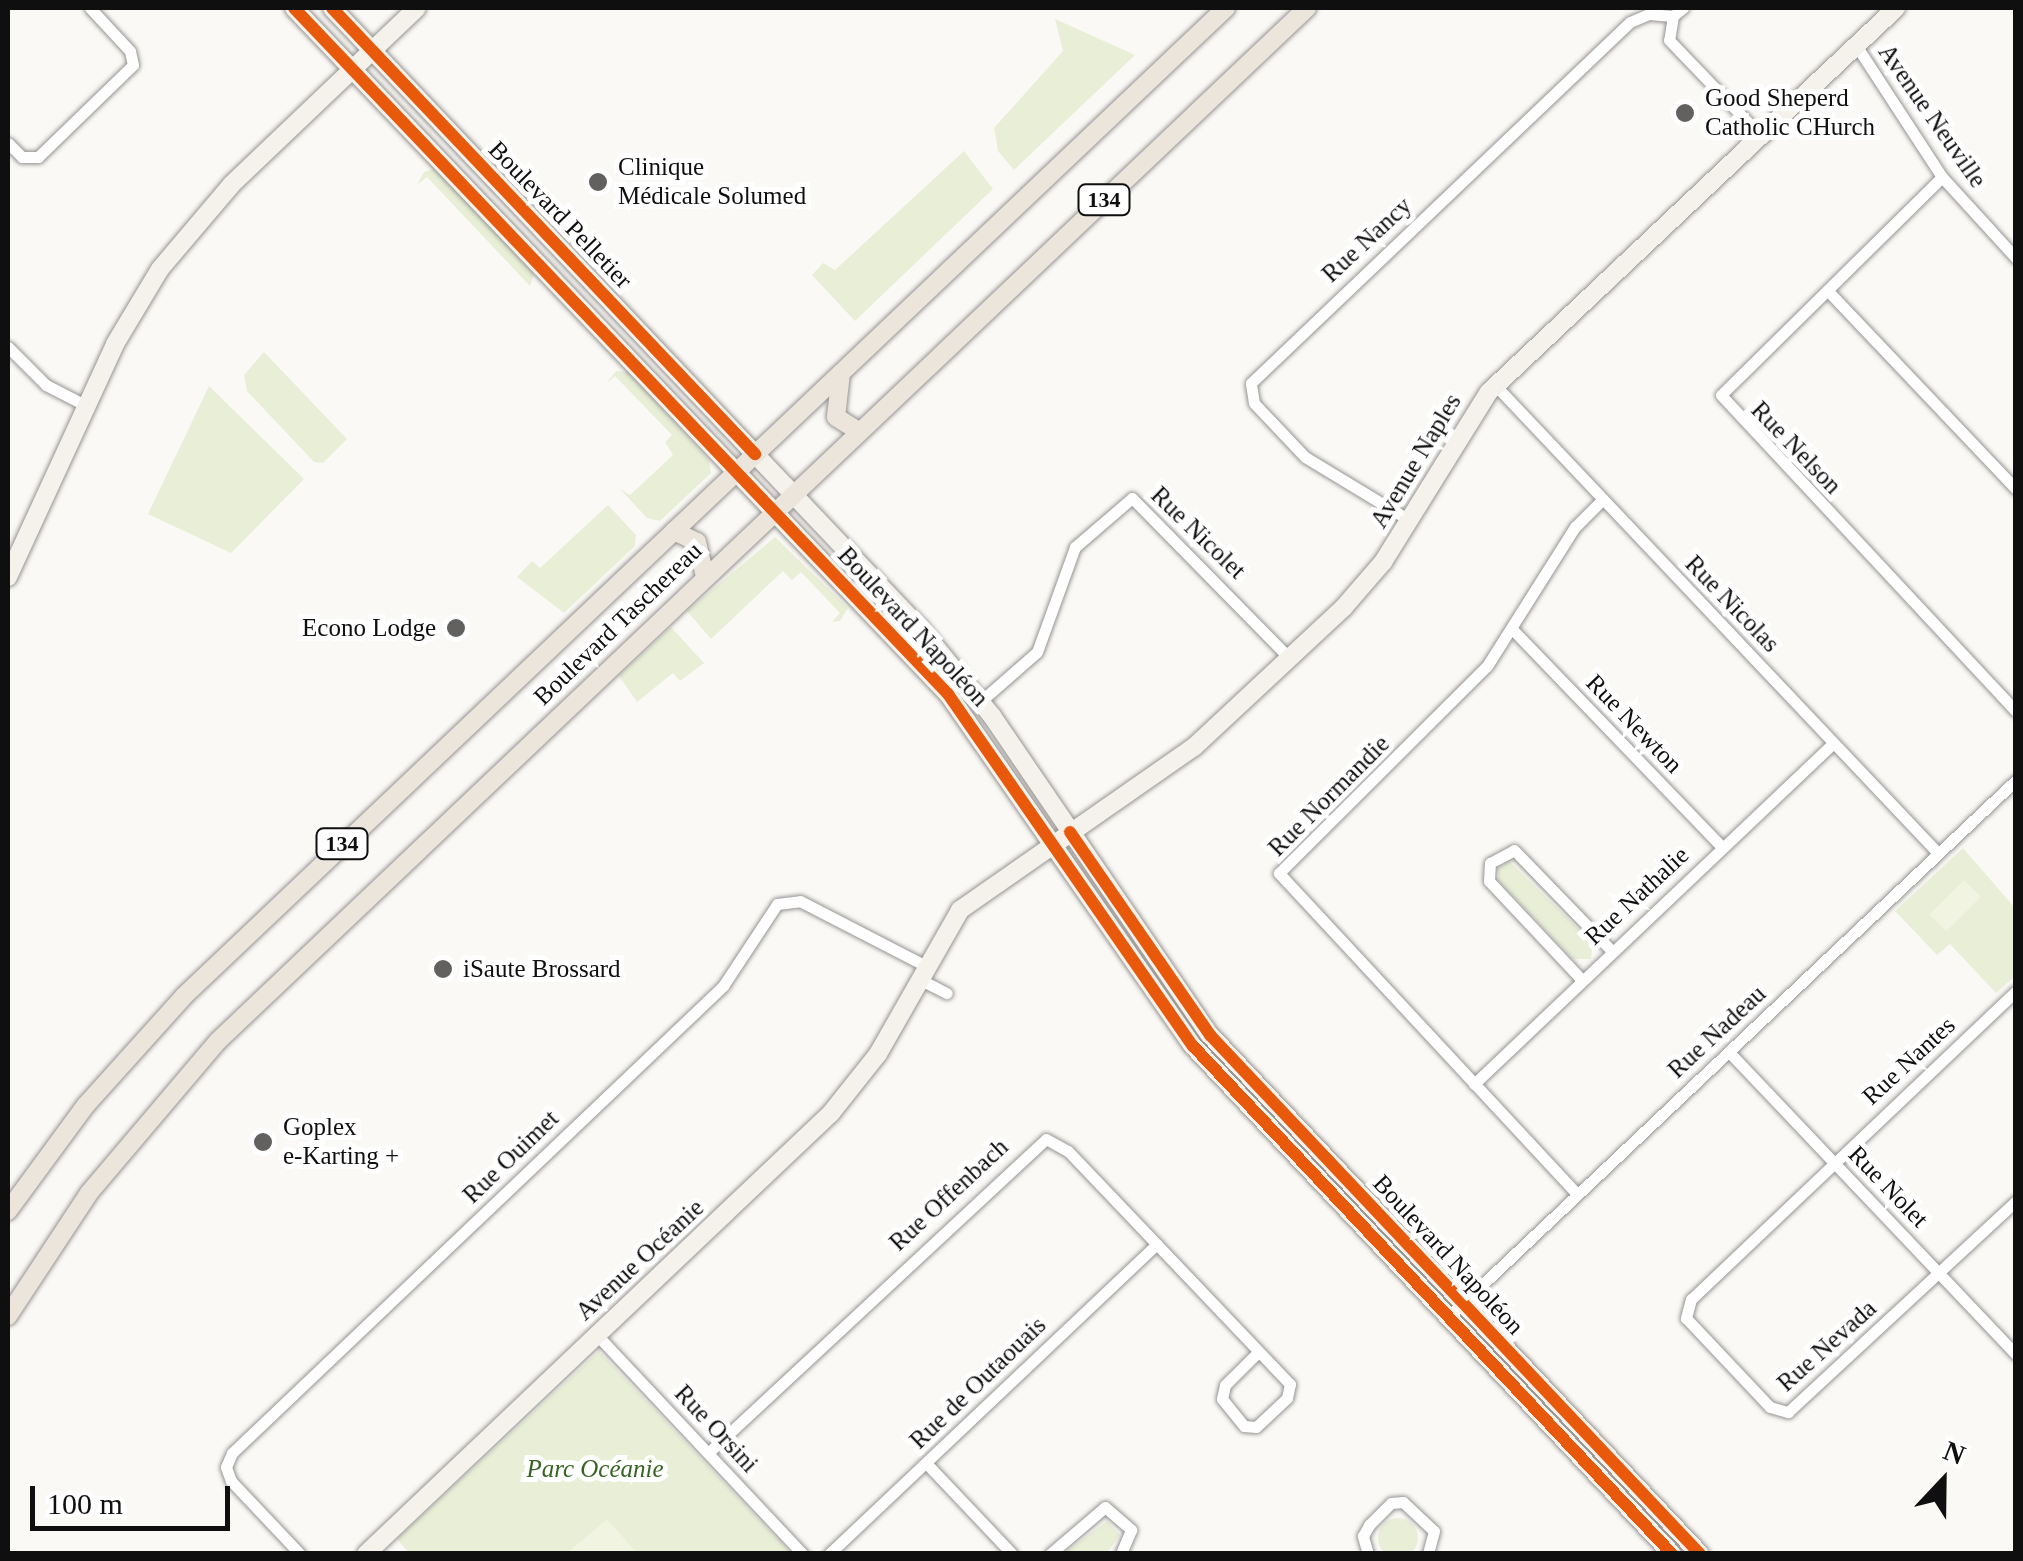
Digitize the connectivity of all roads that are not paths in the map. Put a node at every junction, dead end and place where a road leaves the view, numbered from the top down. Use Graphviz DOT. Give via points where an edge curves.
graph roads {
  1 [pos="90,8"];
  2 [pos="294,8"];
  3 [pos="332,8"];
  4 [pos="417,8"];
  5 [pos="1226,8"];
  6 [pos="1307,8"];
  7 [pos="1896,8"];
  8 [pos="1678,12"];
  9 [pos="1854,42"];
  10 [pos="372,50"];
  11 [pos="352,69"];
  12 [pos="1760,135"];
  13 [pos="8,143"];
  14 [pos="1942,177"];
  15 [pos="493,178"];
  16 [pos="474,197"];
  17 [pos="2016,258"];
  18 [pos="1828,290"];
  19 [pos="641,334"];
  20 [pos="8,348"];
  21 [pos="621,352"];
  22 [pos="841,373"];
  23 [pos="1496,386"];
  24 [pos="85,405"];
  25 [pos="858,431"];
  26 [pos="755,454"];
  27 [pos="735,472"];
  28 [pos="2016,488"];
  29 [pos="792,493"];
  30 [pos="1602,500"];
  31 [pos="774,510"];
  32 [pos="1409,520"];
  33 [pos="674,530"];
  34 [pos="706,576"];
  35 [pos="8,577"];
  36 [pos="886,590"];
  37 [pos="868,608"];
  38 [pos="1514,631"];
  39 [pos="1290,659"];
  40 [pos="981,700"];
  41 [pos="2016,711"];
  42 [pos="1834,743"];
  43 [pos="2016,780"];
  44 [pos="1070,832"];
  45 [pos="1053,843"];
  46 [pos="1722,847"];
  47 [pos="1938,853"];
  48 [pos="1612,951"];
  49 [pos="922,973"];
  50 [pos="1581,980"];
  51 [pos="2016,991"];
  52 [pos="947,993"];
  53 [pos="1729,1052"];
  54 [pos="1474,1084"];
  55 [pos="1834,1163"];
  56 [pos="1578,1194"];
  57 [pos="2016,1201"];
  58 [pos="8,1212"];
  59 [pos="1157,1244"];
  60 [pos="1939,1273"];
  61 [pos="1462,1303"];
  62 [pos="8,1316"];
  63 [pos="1448,1317"];
  64 [pos="597,1335"];
  65 [pos="1258,1352"];
  66 [pos="2016,1354"];
  67 [pos="708,1453"];
  68 [pos="927,1464"];
  69 [pos="300,1554"];
  70 [pos="366,1554"];
  71 [pos="804,1554"];
  72 [pos="829,1554"];
  73 [pos="1012,1554"];
  74 [pos="1050,1554"];
  75 [pos="1121,1554"];
  76 [pos="1368,1554"];
  77 [pos="1428,1554"];
  78 [pos="1672,1554"];
  79 [pos="1700,1554"];
  1 -- 13 [label="street" via="130,51 133,66 38,157 22,157"];
  2 -- 11 [label="street, Boulevard Pelletier"];
  3 -- 10 [label="street, Boulevard Pelletier"];
  4 -- 10 [label="street"];
  5 -- 22 [label="main road, Boulevard Taschereau / 134"];
  6 -- 25 [label="main road, Boulevard Taschereau / 134"];
  7 -- 9 [label="street, Avenue Naples"];
  8 -- 12 [label="street" via="1670,40"];
  8 -- 32 [label="street, Rue Nancy" via="1630,22 1251,383 1254,402 1305,456"];
  9 -- 12 [label="street, Avenue Naples"];
  9 -- 14 [label="street, Avenue Neuville"];
  10 -- 11 [label="street"];
  10 -- 15 [label="street, Boulevard Pelletier"];
  11 -- 16 [label="street, Boulevard Pelletier"];
  11 -- 24 [label="street" via="180,242 126,322"];
  12 -- 23 [label="street, Avenue Naples"];
  14 -- 17 [label="street, Avenue Neuville"];
  14 -- 18 [label="street, Rue Nelson"];
  15 -- 16 [label="street"];
  15 -- 19 [label="street, Boulevard Pelletier"];
  16 -- 21 [label="street, Boulevard Pelletier"];
  18 -- 28 [label="street"];
  18 -- 41 [label="street, Rue Nelson" via="1730,382 1722,403"];
  19 -- 21 [label="street"];
  19 -- 26 [label="street, Boulevard Pelletier"];
  20 -- 24 [label="street" via="46,385"];
  21 -- 27 [label="street, Boulevard Pelletier"];
  22 -- 25 [label="main road" via="836,417"];
  22 -- 26 [label="main road, Boulevard Taschereau / 134"];
  23 -- 30 [label="street, Rue Nicolas"];
  23 -- 32 [label="street, Avenue Naples"];
  24 -- 35 [label="street"];
  25 -- 29 [label="main road, Boulevard Taschereau / 134"];
  26 -- 27 [label="main road, Boulevard Taschereau / 134"];
  26 -- 29 [label="street, Boulevard Pelletier"];
  27 -- 31 [label="street, Boulevard Pelletier"];
  27 -- 33 [label="main road, Boulevard Taschereau / 134"];
  29 -- 31 [label="main road, Boulevard Taschereau / 134"];
  29 -- 36 [label="street, Boulevard Napoléon"];
  30 -- 38 [label="street, Rue Normandie" via="1575,527"];
  30 -- 42 [label="street, Rue Nicolas"];
  31 -- 34 [label="main road, Boulevard Taschereau / 134"];
  31 -- 37 [label="street, Boulevard Napoléon"];
  32 -- 39 [label="street, Avenue Naples" via="1366,584"];
  33 -- 34 [label="main road" via="697,542"];
  33 -- 58 [label="main road, Boulevard Taschereau / 134" via="184,996 86,1105"];
  34 -- 62 [label="main road, Boulevard Taschereau / 134" via="218,1041 89,1192"];
  36 -- 37 [label="street"];
  36 -- 40 [label="street, Boulevard Napoléon"];
  37 -- 45 [label="street, Boulevard Napoléon" via="962,710"];
  38 -- 46 [label="street, Rue Newton"];
  38 -- 54 [label="street, Rue Normandie" via="1455,702 1279,873"];
  39 -- 40 [label="street, Rue Nicolet" via="1132,498 1074,547 1037,652"];
  39 -- 44 [label="street, Avenue Naples" via="1194,747"];
  40 -- 44 [label="street, Boulevard Napoléon"];
  42 -- 46 [label="street, Rue Nathalie"];
  42 -- 47 [label="street, Rue Nicolas"];
  43 -- 47 [label="street, Rue Nadeau"];
  44 -- 45 [label="street, Avenue Naples"];
  44 -- 61 [label="street, Boulevard Napoléon" via="1210,1035"];
  45 -- 49 [label="street, Avenue Océanie" via="960,910"];
  45 -- 63 [label="street, Boulevard Napoléon" via="1193,1046"];
  46 -- 48 [label="street, Rue Nathalie"];
  47 -- 53 [label="street, Rue Nadeau"];
  48 -- 50 [label="street, Rue Nathalie"];
  48 -- 50 [label="street" via="1514,850 1490,863 1489,880"];
  49 -- 52 [label="street"];
  49 -- 64 [label="street, Avenue Océanie" via="878,1054 831,1113"];
  49 -- 69 [label="street, Rue Ouimet" via="800,901 777,904 723,986 232,1454 226,1467 232,1481"];
  50 -- 54 [label="street, Rue Nathalie"];
  51 -- 55 [label="street, Rue Nantes"];
  53 -- 55 [label="street, Rue Nolet"];
  53 -- 56 [label="street, Rue Nadeau"];
  54 -- 56 [label="street, Rue Normandie"];
  55 -- 60 [label="street, Rue Nolet"];
  55 -- 60 [label="street, Rue Nevada" via="1686,1306 1694,1327 1770,1407 1796,1409"];
  56 -- 61 [label="street, Rue Nadeau"];
  57 -- 60 [label="street"];
  59 -- 65 [label="street, Rue Offenbach"];
  59 -- 67 [label="street, Rue Offenbach" via="1058,1142 1035,1144"];
  59 -- 68 [label="street, Rue de Outaouais"];
  60 -- 66 [label="street, Rue Nolet"];
  61 -- 63 [label="street, Rue Nadeau"];
  61 -- 79 [label="street, Boulevard Napoléon"];
  63 -- 78 [label="street, Boulevard Napoléon"];
  64 -- 67 [label="street, Rue Orsini"];
  64 -- 70 [label="street, Avenue Océanie"];
  65 -- 65 [label="street, Rue Offenbach" via="1290,1384 1287,1398 1256,1427 1244,1426 1222,1398"];
  67 -- 71 [label="street, Rue Orsini"];
  68 -- 72 [label="street, Rue de Outaouais"];
  68 -- 73 [label="street"];
  74 -- 75 [label="street" via="1105,1507 1131,1530"];
  76 -- 77 [label="street" via="1363,1536 1369,1525 1392,1503 1403,1502 1434,1531"];
}
